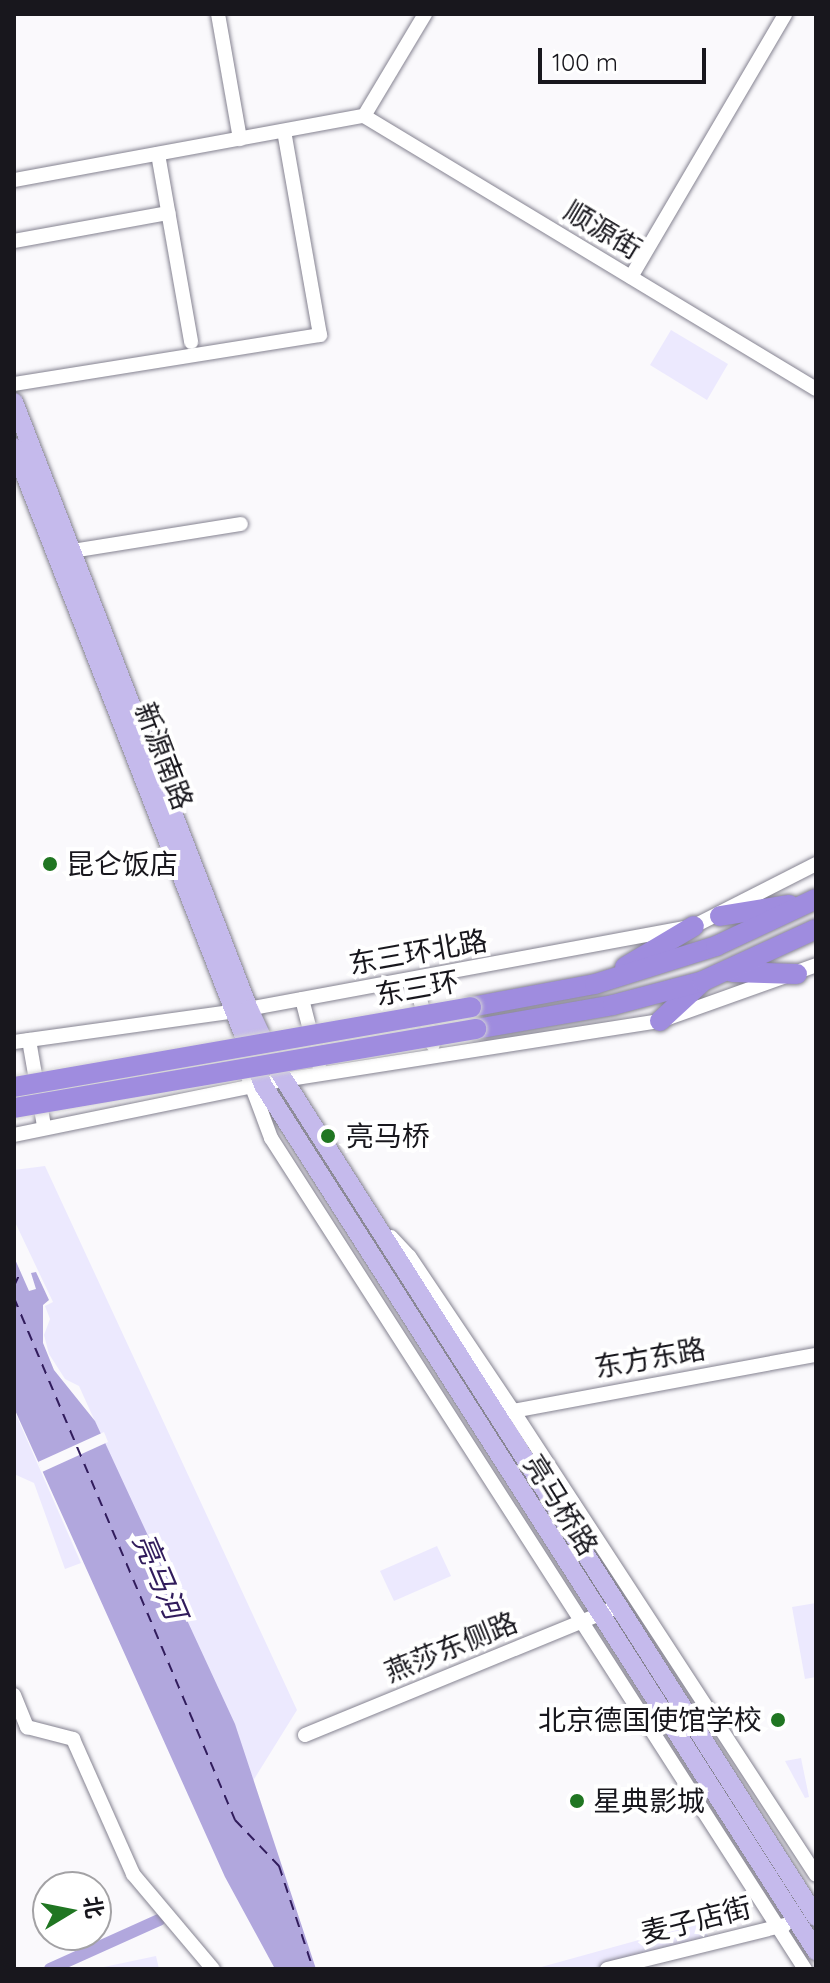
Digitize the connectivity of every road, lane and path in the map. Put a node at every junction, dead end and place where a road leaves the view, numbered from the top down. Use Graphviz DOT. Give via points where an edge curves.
graph roads {
  1 [pos="218,14"];
  2 [pos="425,14"];
  3 [pos="785,14"];
  4 [pos="364,116"];
  5 [pos="284,131"];
  6 [pos="240,139"];
  7 [pos="158,154"];
  8 [pos="14,180"];
  9 [pos="168,213"];
  10 [pos="14,241"];
  11 [pos="631,277"];
  12 [pos="191,342"];
  13 [pos="14,384"];
  14 [pos="816,389"];
  15 [pos="14,402"];
  16 [pos="14,447"];
  17 [pos="241,524"];
  18 [pos="72,551"];
  19 [pos="816,864"];
  20 [pos="814,900"];
  21 [pos="720,916"];
  22 [pos="694,926"];
  23 [pos="816,929"];
  24 [pos="816,965"];
  25 [pos="728,972"];
  26 [pos="797,974"];
  27 [pos="429,977"];
  28 [pos="703,981"];
  29 [pos="595,984"];
  30 [pos="302,999"];
  31 [pos="240,1011"];
  32 [pos="660,1021"];
  33 [pos="22,1041"];
  34 [pos="452,1055"];
  35 [pos="280,1074"];
  36 [pos="322,1075"];
  37 [pos="253,1079"];
  38 [pos="14,1087"];
  39 [pos="14,1108"];
  40 [pos="44,1126"];
  41 [pos="14,1135"];
  42 [pos="816,1355"];
  43 [pos="504,1414"];
  44 [pos="617,1607"];
  45 [pos="590,1618"];
  46 [pos="14,1695"];
  47 [pos="305,1735"];
  48 [pos="816,1875"];
  49 [pos="814,1912"];
  50 [pos="797,1922"];
  51 [pos="777,1927"];
  52 [pos="816,1951"];
  53 [pos="213,1969"];
  54 [pos="607,1969"];
  55 [pos="805,1969"];
  1 -- 6 [label="street"];
  2 -- 4 [label="street"];
  3 -- 11 [label="street"];
  4 -- 5 [label="street"];
  4 -- 11 [label="street, 顺源街"];
  5 -- 6 [label="street"];
  5 -- 13 [label="street" via="320,335"];
  6 -- 7 [label="street"];
  7 -- 8 [label="street"];
  7 -- 9 [label="street"];
  9 -- 10 [label="street"];
  9 -- 12 [label="street"];
  11 -- 14 [label="street, 顺源街"];
  15 -- 18 [label="main road, 新源南路"];
  16 -- 31 [label="main road, 新源南路"];
  17 -- 18 [label="street"];
  18 -- 31 [label="main road, 新源南路"];
  19 -- 21 [label="street, 东三环北路"];
  20 -- 21 [label="highway"];
  20 -- 29 [label="highway, 东三环" via="716,946"];
  21 -- 22 [label="street, 东三环北路"];
  22 -- 27 [label="street, 东三环北路"];
  22 -- 29 [label="highway"];
  23 -- 25 [label="highway, 东三环"];
  24 -- 26 [label="street"];
  25 -- 26 [label="highway"];
  25 -- 28 [label="highway, 东三环"];
  26 -- 32 [label="street"];
  27 -- 30 [label="street, 东三环北路"];
  27 -- 34 [label="street" via="417,989 433,1047"];
  28 -- 32 [label="highway"];
  28 -- 39 [label="highway, 东三环, bridge" via="613,1005"];
  29 -- 38 [label="highway, 东三环, bridge"];
  30 -- 31 [label="street, 东三环北路"];
  30 -- 36 [label="street"];
  31 -- 33 [label="street, 东三环北路"];
  31 -- 35 [label="main road, 亮马桥路"];
  31 -- 37 [label="main road, 新源南路"];
  32 -- 34 [label="street"];
  33 -- 40 [label="street"];
  34 -- 36 [label="street"];
  35 -- 36 [label="street"];
  35 -- 37 [label="street"];
  35 -- 43 [label="main road, 亮马桥路" via="360,1205"];
  37 -- 40 [label="street" via="95,1102 71,1121"];
  37 -- 45 [label="main road, 亮马桥路"];
  40 -- 41 [label="street"];
  42 -- 43 [label="street, 东方东路"];
  43 -- 44 [label="main road, 亮马桥路"];
  43 -- 48 [label="street"];
  44 -- 45 [label="street, 燕莎东侧路"];
  44 -- 49 [label="main road, 亮马桥路"];
  45 -- 47 [label="street, 燕莎东侧路"];
  45 -- 50 [label="main road, 亮马桥路"];
  45 -- 51 [label="street"];
  46 -- 53 [label="street" via="27,1727 73,1739 133,1874"];
  49 -- 50 [label="street"];
  50 -- 51 [label="street, 麦子店街"];
  50 -- 52 [label="main road, 亮马桥路"];
  51 -- 54 [label="street, 麦子店街"];
  51 -- 55 [label="street"];
}
